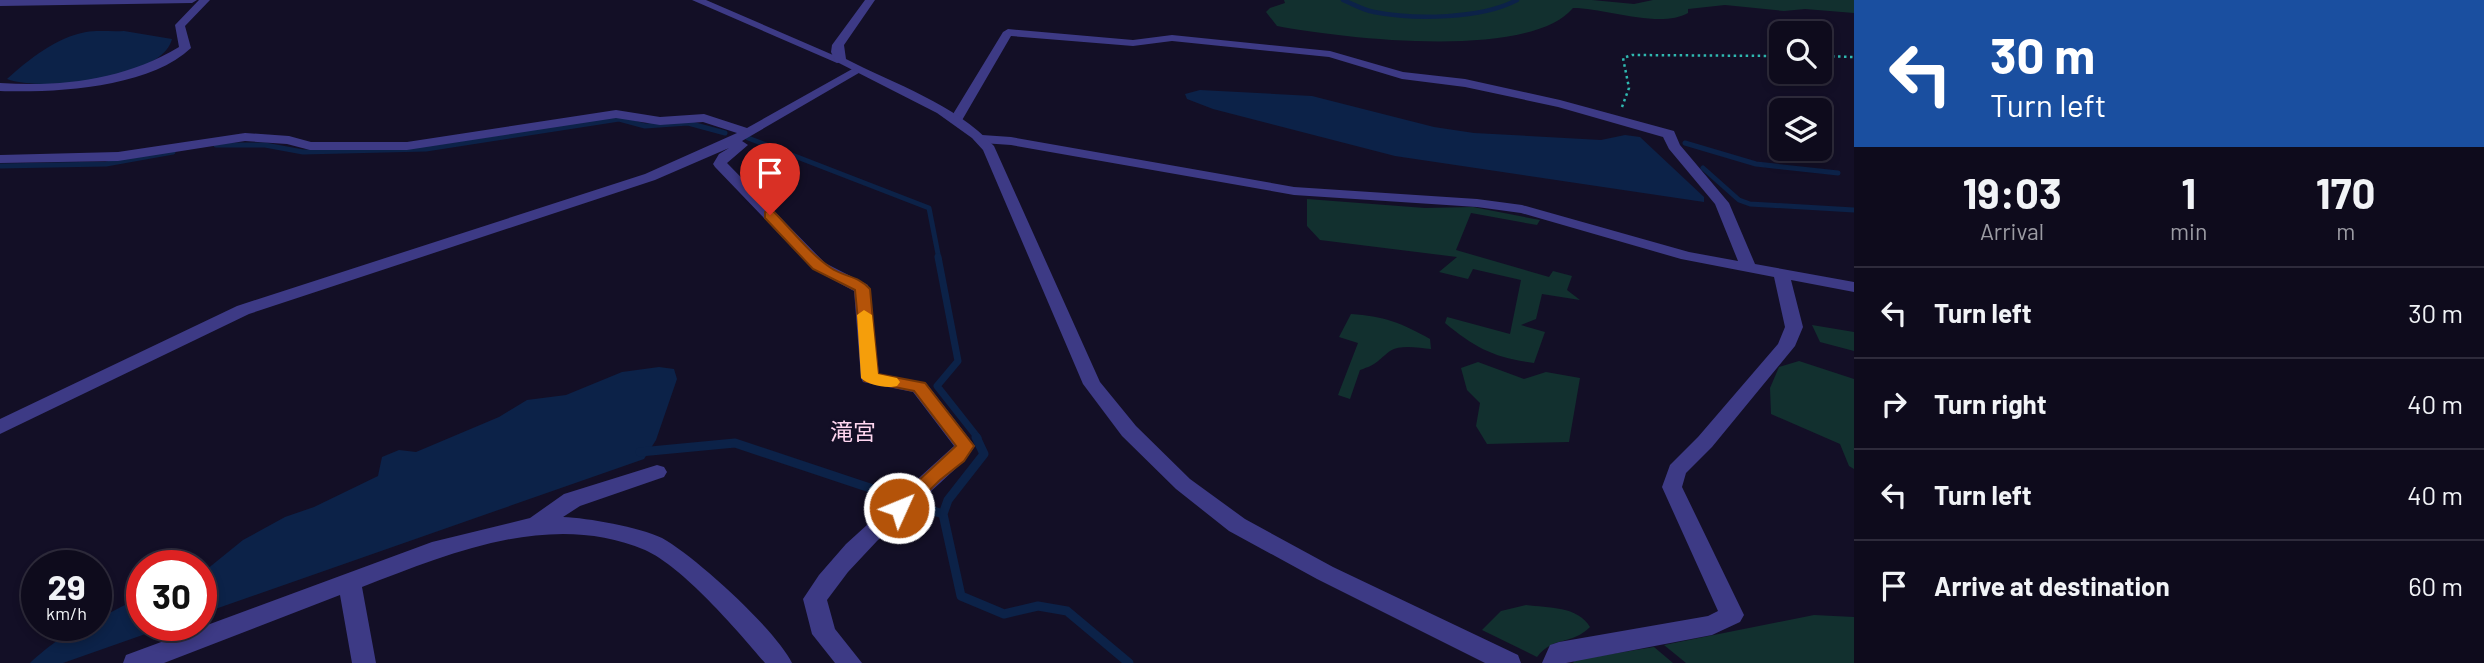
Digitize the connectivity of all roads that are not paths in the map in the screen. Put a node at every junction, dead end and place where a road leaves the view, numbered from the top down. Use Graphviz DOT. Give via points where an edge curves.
graph roads {
  1 [pos="192,0"];
  2 [pos="205,0"];
  3 [pos="697,0"];
  4 [pos="870,0"];
  5 [pos="29,1"];
  6 [pos="0,3"];
  7 [pos="0,14"];
  8 [pos="841,61"];
  9 [pos="858,70"];
  10 [pos="0,87"];
  11 [pos="956,119"];
  12 [pos="741,135"];
  13 [pos="982,139"];
  14 [pos="0,159"];
  15 [pos="1749,268"];
  16 [pos="1781,274"];
  17 [pos="1854,287"];
  18 [pos="0,427"];
  19 [pos="657,472"];
  20 [pos="536,524"];
  21 [pos="350,584"];
  22 [pos="135,663"];
  23 [pos="364,663"];
  24 [pos="780,663"];
  25 [pos="850,663"];
  26 [pos="1509,663"];
  27 [pos="1554,663"];
  1 -- 5 [label="street"];
  2 -- 10 [label="street" via="180,26 185,48 171,57 100,81 60,87"];
  3 -- 8 [label="street"];
  4 -- 8 [label="street" via="838,45"];
  5 -- 6 [label="street"];
  5 -- 7 [label="street"];
  8 -- 9 [label="street"];
  9 -- 11 [label="street"];
  9 -- 12 [label="street"];
  11 -- 13 [label="street"];
  11 -- 15 [label="street" via="1009,32 1133,43 1172,38 1330,54 1402,75 1496,89 1670,134 1674,146 1722,203"];
  12 -- 14 [label="street" via="704,118 660,121 616,114 407,146 310,146 287,140 234,138 134,155"];
  12 -- 18 [label="street" via="650,177 243,310"];
  12 -- 25 [label="street" via="742,146 720,164 819,266 862,289 870,378 919,387 965,446 830,575 815,599 824,634"];
  13 -- 15 [label="street" via="1294,191 1495,204 1662,250"];
  13 -- 26 [label="street" via="1092,384 1129,430 1183,484 1237,525"];
  15 -- 16 [label="street"];
  16 -- 17 [label="street"];
  16 -- 27 [label="street" via="1794,327 1786,346 1677,470 1672,487 1732,615 1712,625 1559,652"];
  19 -- 20 [label="street" via="572,500"];
  20 -- 21 [label="street" via="440,548"];
  20 -- 24 [label="street" via="586,526 653,544 737,613"];
  21 -- 22 [label="street"];
  21 -- 23 [label="street"];
}
